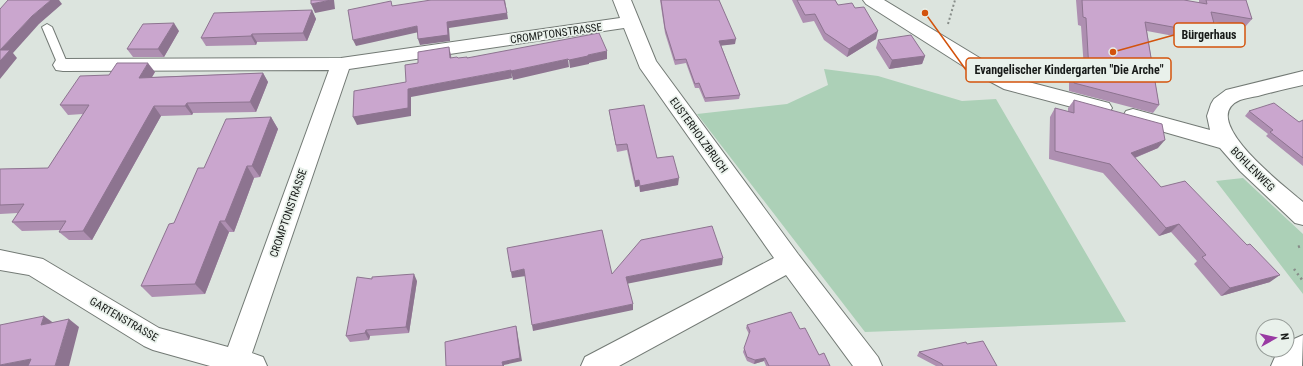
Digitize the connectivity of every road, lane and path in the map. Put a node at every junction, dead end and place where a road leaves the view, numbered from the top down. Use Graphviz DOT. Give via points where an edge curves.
graph roads {
  1 [pos="622,0"];
  2 [pos="872,0"];
  3 [pos="629,22"];
  4 [pos="47,27"];
  5 [pos="341,64"];
  6 [pos="63,65"];
  7 [pos="1303,78"];
  8 [pos="1226,142"];
  9 [pos="1303,216"];
  10 [pos="1303,245"];
  11 [pos="1298,247"];
  12 [pos="0,260"];
  13 [pos="790,262"];
  14 [pos="1294,269"];
  15 [pos="1303,281"];
  16 [pos="1303,347"];
  17 [pos="241,364"];
  18 [pos="594,366"];
  19 [pos="869,366"];
  20 [pos="1284,366"];
  1 -- 3 [label="street, EUSTERHOLZBRUCH"];
  2 -- 8 [label="street" via="1011,84"];
  3 -- 5 [label="street, CROMPTONSTRASSE"];
  3 -- 13 [label="street, EUSTERHOLZBRUCH" via="647,63"];
  4 -- 6 [label="lane"];
  5 -- 6 [label="street, CROMPTONSTRASSE"];
  5 -- 17 [label="street, CROMPTONSTRASSE"];
  7 -- 8 [label="street, BOHLENWEG" via="1233,95 1226,99 1221,104 1218,115 1219,127"];
  8 -- 9 [label="street, BOHLENWEG" via="1240,160"];
  10 -- 11 [label="path"];
  12 -- 17 [label="street, GARTENSTRASSE" via="34,266 153,338"];
  13 -- 18 [label="street"];
  13 -- 19 [label="street, EUSTERHOLZBRUCH"];
  14 -- 15 [label="path"];
  16 -- 20 [label="street"];
}
